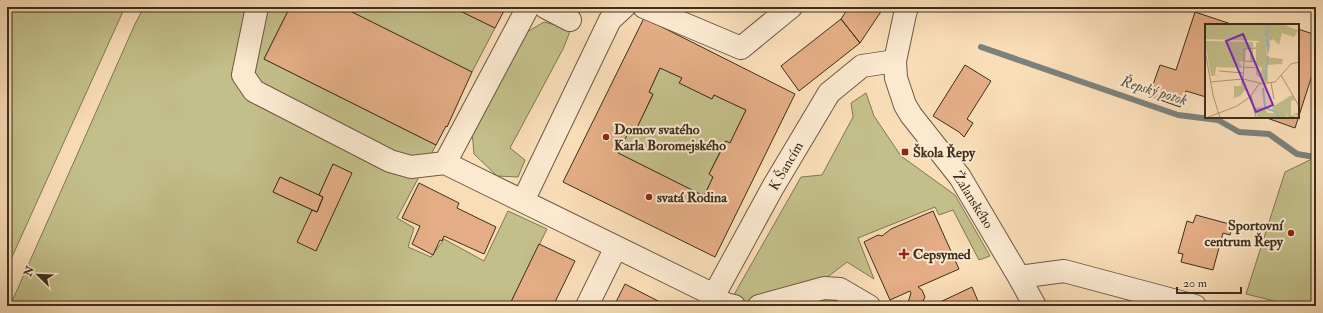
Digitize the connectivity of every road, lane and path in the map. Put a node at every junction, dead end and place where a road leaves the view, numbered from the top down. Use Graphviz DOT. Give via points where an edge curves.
graph roads {
  1 [pos="257,7"];
  2 [pos="528,7"];
  3 [pos="545,7"];
  4 [pos="624,7"];
  5 [pos="644,7"];
  6 [pos="791,7"];
  7 [pos="907,7"];
  8 [pos="570,20"];
  9 [pos="895,61"];
  10 [pos="445,163"];
  11 [pos="523,201"];
  12 [pos="616,247"];
  13 [pos="1019,277"];
  14 [pos="711,301"];
  15 [pos="587,306"];
  16 [pos="734,306"];
  17 [pos="759,306"];
  18 [pos="870,306"];
  19 [pos="1035,306"];
  20 [pos="1194,306"];
  1 -- 10 [label="street" via="243,75 254,91 390,161 411,167"];
  2 -- 10 [label="street"];
  3 -- 8 [label="street"];
  4 -- 11 [label="street" via="610,20"];
  5 -- 6 [label="street" via="741,48"];
  7 -- 9 [label="street, Žalanského"];
  9 -- 13 [label="street, Žalanského" via="896,78 910,115 960,177"];
  9 -- 14 [label="street, K Šancím" via="862,66 829,93"];
  10 -- 11 [label="street"];
  11 -- 12 [label="street"];
  12 -- 14 [label="street"];
  12 -- 15 [label="street"];
  13 -- 19 [label="street, Žalanského"];
  13 -- 20 [label="street" via="1064,272"];
  14 -- 16 [label="street"];
  17 -- 18 [label="street" via="824,288 840,289"];
}
